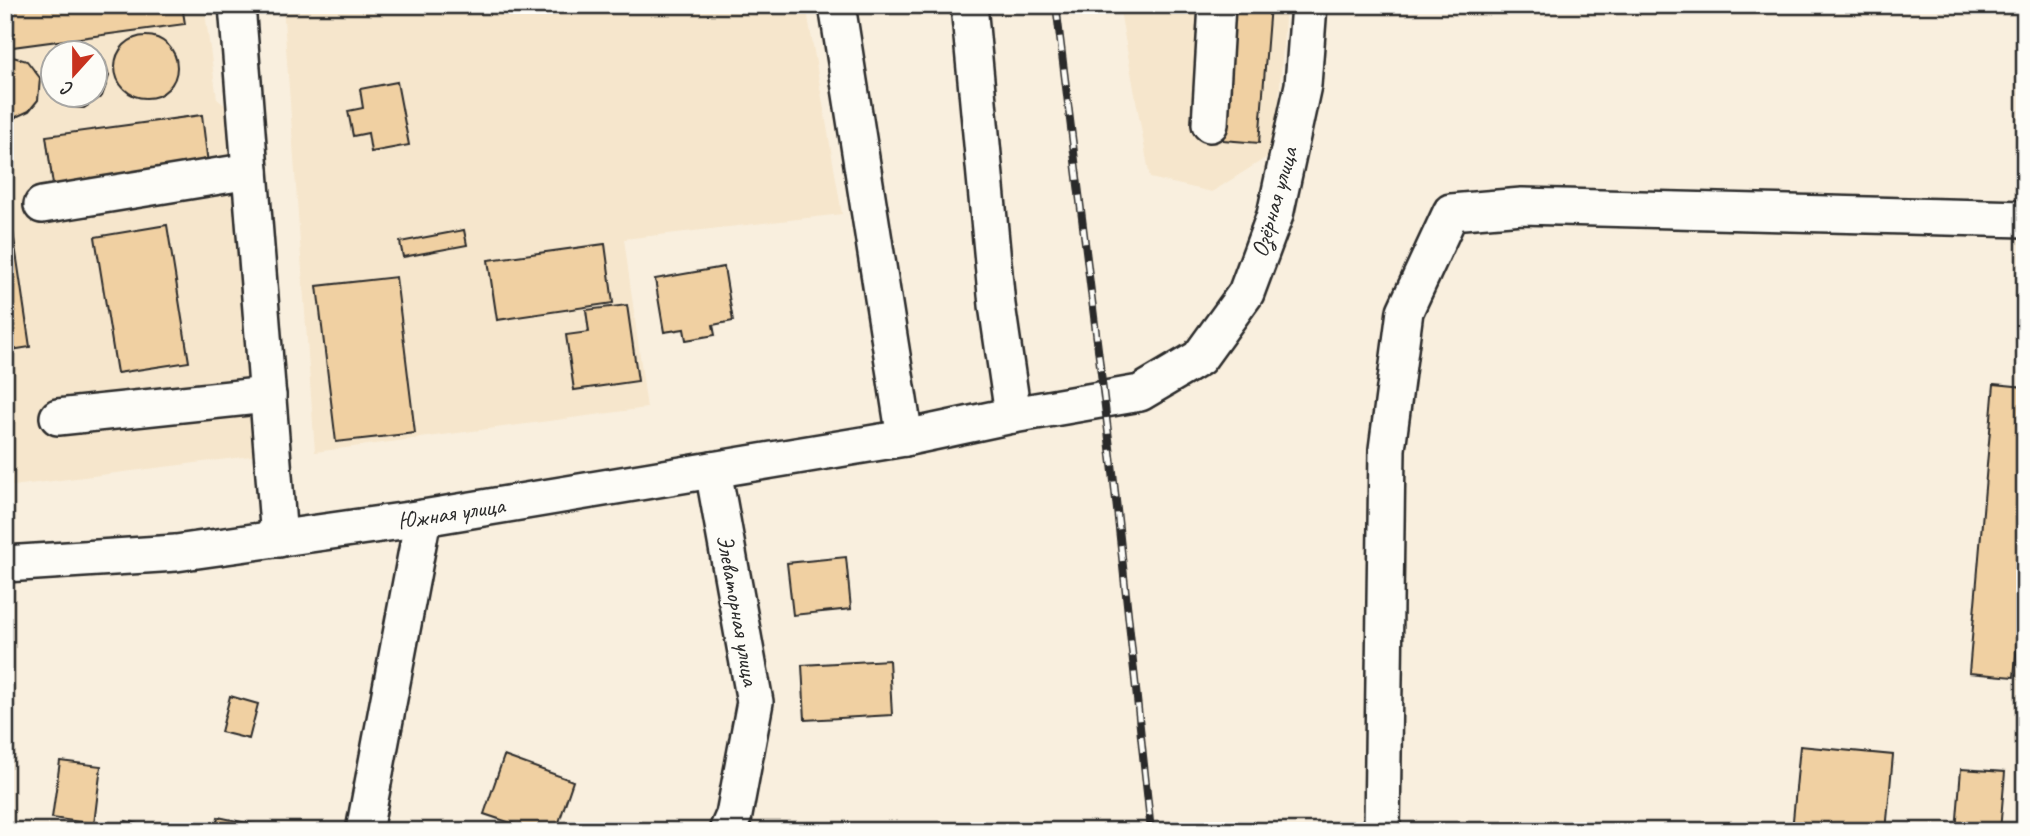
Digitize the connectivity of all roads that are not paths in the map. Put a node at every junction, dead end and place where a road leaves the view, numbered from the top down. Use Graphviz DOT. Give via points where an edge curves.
graph roads {
  1 [pos="237,5"];
  2 [pos="837,5"];
  3 [pos="969,5"];
  4 [pos="1217,5"];
  5 [pos="1309,5"];
  6 [pos="1210,124"];
  7 [pos="250,171"];
  8 [pos="42,205"];
  9 [pos="2025,219"];
  10 [pos="268,395"];
  11 [pos="1013,415"];
  12 [pos="58,416"];
  13 [pos="899,439"];
  14 [pos="713,470"];
  15 [pos="423,518"];
  16 [pos="279,539"];
  17 [pos="5,564"];
  18 [pos="364,831"];
  19 [pos="727,831"];
  20 [pos="1382,831"];
  1 -- 7 [label="street"];
  2 -- 13 [label="street"];
  3 -- 11 [label="street" via="997,305"];
  4 -- 6 [label="street"];
  5 -- 11 [label="street, Озёрная улица" via="1303,85 1275,215 1246,293 1199,358 1140,393"];
  7 -- 8 [label="street"];
  7 -- 10 [label="street"];
  9 -- 20 [label="street" via="1522,206 1451,212 1405,311 1387,449"];
  10 -- 12 [label="street"];
  10 -- 16 [label="street"];
  11 -- 13 [label="street, Озёрная улица"];
  13 -- 14 [label="street, Южная улица"];
  14 -- 15 [label="street, Южная улица"];
  14 -- 19 [label="street, Элеваторная улица" via="755,702 734,816"];
  15 -- 16 [label="street, Южная улица"];
  15 -- 18 [label="street"];
  16 -- 17 [label="street, Южная улица" via="176,553"];
}
